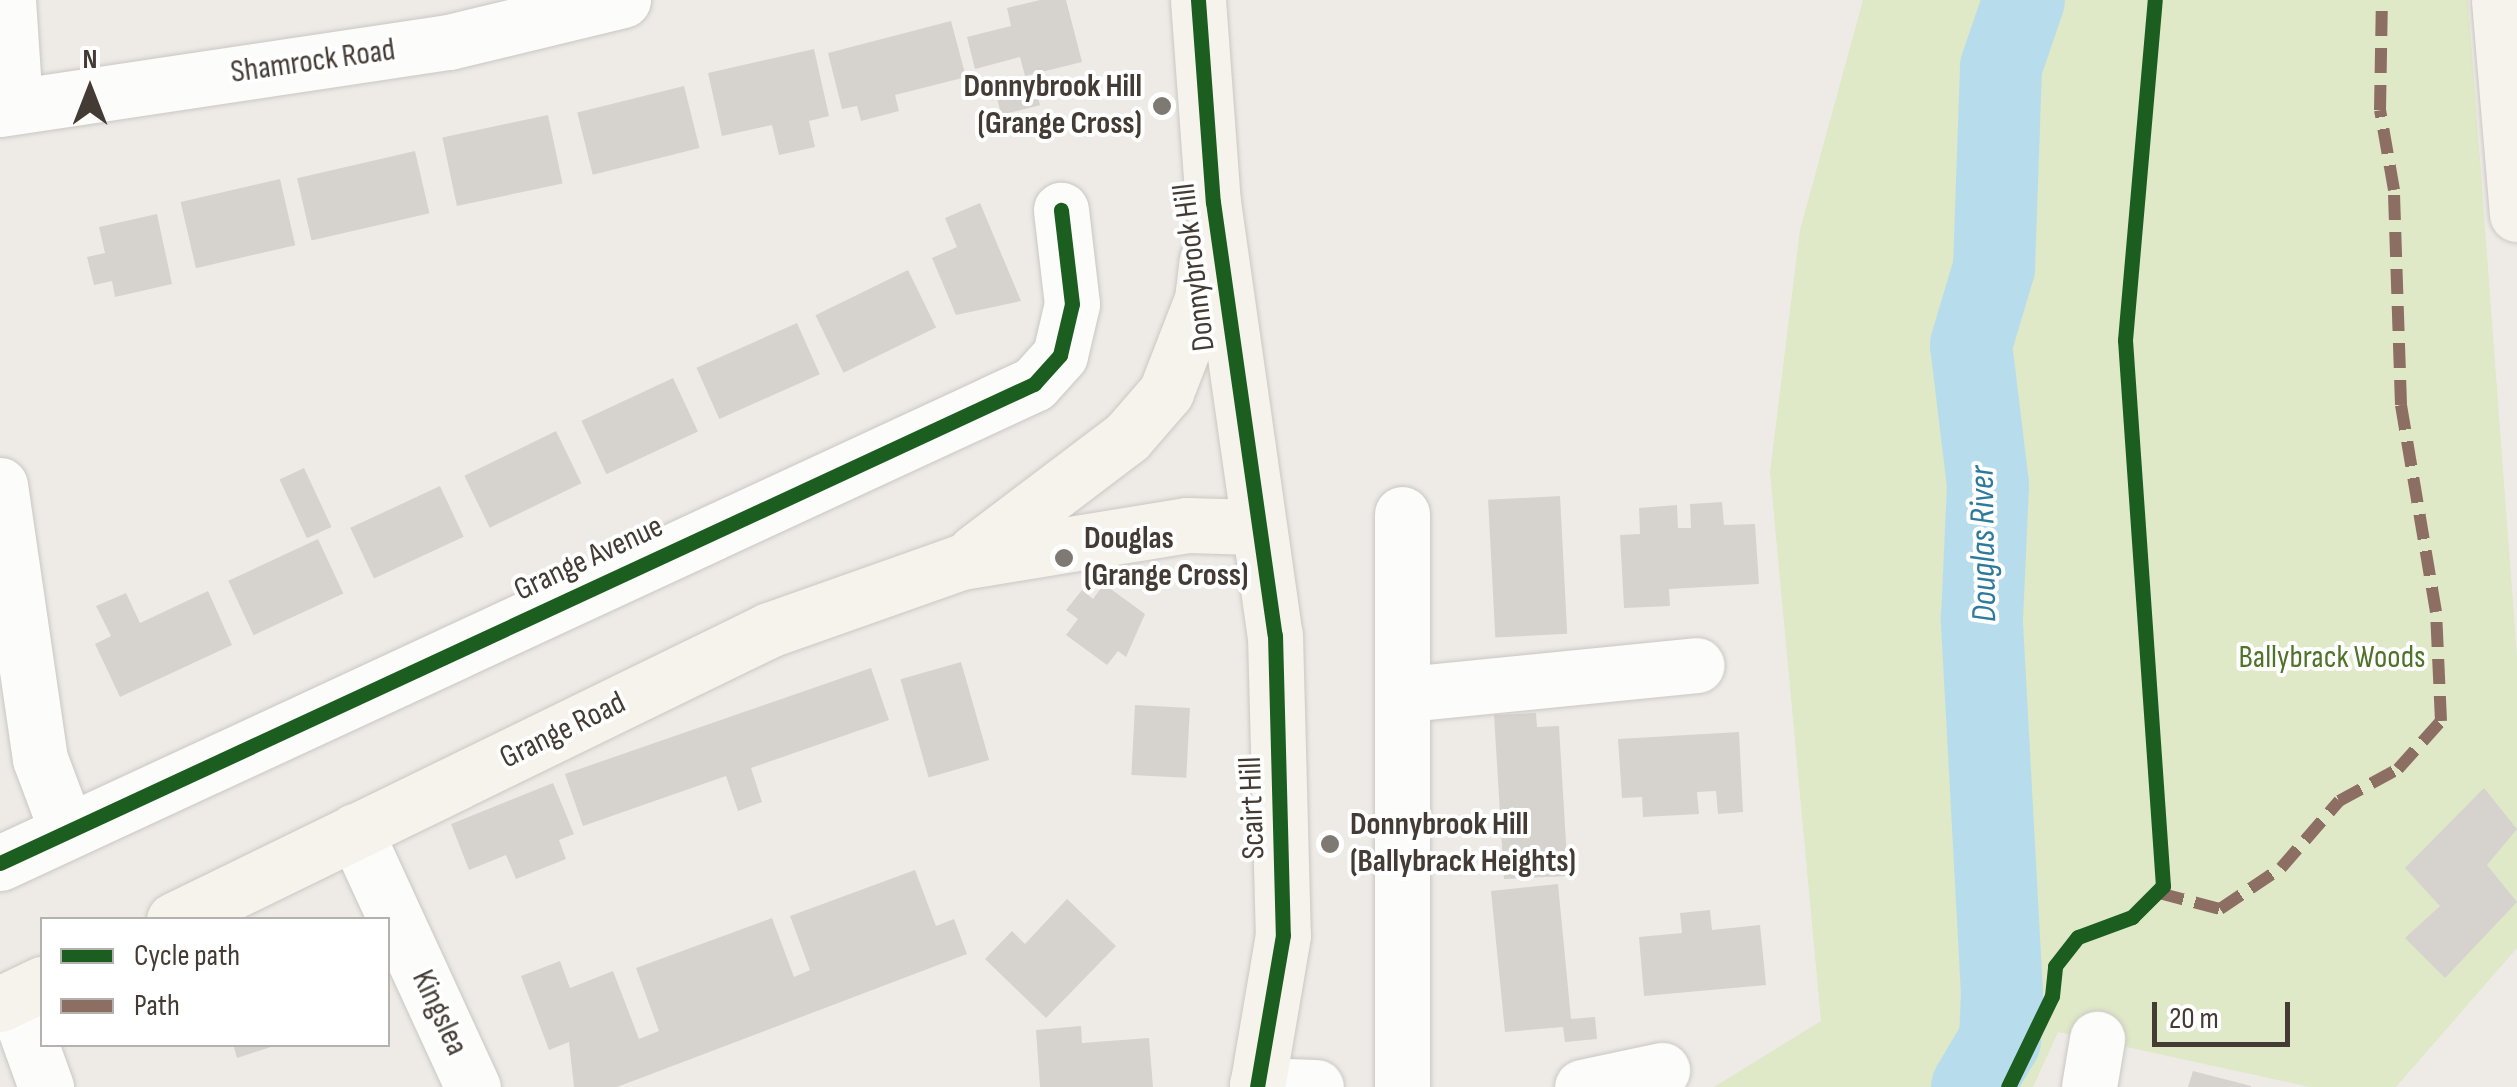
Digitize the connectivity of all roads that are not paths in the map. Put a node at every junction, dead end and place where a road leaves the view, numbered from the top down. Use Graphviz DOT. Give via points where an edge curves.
graph roads {
  1 [pos="8,0"];
  2 [pos="623,0"];
  3 [pos="1198,0"];
  4 [pos="2499,0"];
  5 [pos="447,21"];
  6 [pos="8,108"];
  7 [pos="1213,202"];
  8 [pos="1061,210"];
  9 [pos="2517,214"];
  10 [pos="0,486"];
  11 [pos="1402,514"];
  12 [pos="1256,527"];
  13 [pos="961,562"];
  14 [pos="1697,665"];
  15 [pos="1408,694"];
  16 [pos="355,830"];
  17 [pos="66,831"];
  18 [pos="0,863"];
  19 [pos="180,917"];
  20 [pos="19,995"];
  21 [pos="1662,1070"];
  22 [pos="1257,1086"];
  23 [pos="46,1087"];
  24 [pos="473,1087"];
  25 [pos="1316,1087"];
  26 [pos="1402,1087"];
  27 [pos="1582,1087"];
  1 -- 6 [label="street"];
  2 -- 5 [label="street, Shamrock Road"];
  3 -- 7 [label="main road, Donnybrook Hill"];
  4 -- 9 [label="main road"];
  5 -- 6 [label="street, Shamrock Road"];
  7 -- 12 [label="main road, Donnybrook Hill"];
  7 -- 13 [label="main road, Grange Road" via="1202,299 1166,392 1128,438"];
  8 -- 17 [label="street, Grange Avenue" via="1072,304 1060,355 1034,384"];
  10 -- 17 [label="street" via="40,758"];
  11 -- 15 [label="street"];
  12 -- 13 [label="main road, Grange Road" via="1187,526"];
  12 -- 22 [label="main road, Scairt Hill" via="1275,635 1283,934"];
  13 -- 16 [label="main road, Grange Road" via="769,630"];
  14 -- 15 [label="street"];
  15 -- 26 [label="street" via="1397,866"];
  16 -- 19 [label="main road, Grange Road"];
  16 -- 24 [label="street, Kingslea"];
  17 -- 18 [label="street, Grange Avenue"];
  20 -- 23 [label="street"];
  21 -- 27 [label="street"];
  22 -- 25 [label="street"];
}
